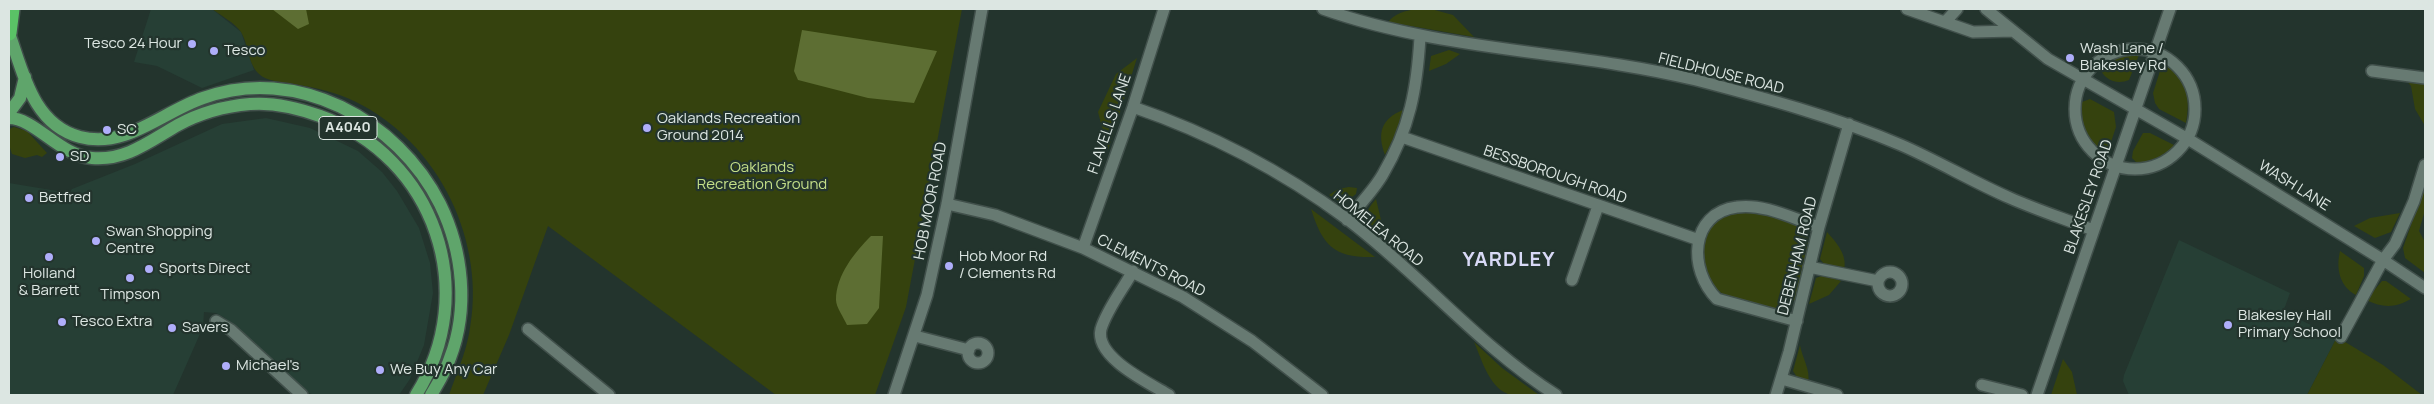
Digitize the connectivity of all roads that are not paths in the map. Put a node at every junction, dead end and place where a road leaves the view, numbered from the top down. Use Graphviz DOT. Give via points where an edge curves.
graph roads {
  1 [pos="12,9"];
  2 [pos="982,9"];
  3 [pos="1164,9"];
  4 [pos="1323,9"];
  5 [pos="1907,9"];
  6 [pos="1957,9"];
  7 [pos="1986,9"];
  8 [pos="2170,9"];
  9 [pos="1946,21"];
  10 [pos="2014,31"];
  11 [pos="9,33"];
  12 [pos="1420,37"];
  13 [pos="2155,51"];
  14 [pos="2372,71"];
  15 [pos="25,77"];
  16 [pos="2084,78"];
  17 [pos="2425,78"];
  18 [pos="1133,107"];
  19 [pos="2136,107"];
  20 [pos="9,113"];
  21 [pos="9,118"];
  22 [pos="1849,124"];
  23 [pos="1402,136"];
  24 [pos="2188,139"];
  25 [pos="2425,165"];
  26 [pos="2115,167"];
  27 [pos="947,204"];
  28 [pos="1598,206"];
  29 [pos="1347,220"];
  30 [pos="1819,227"];
  31 [pos="2093,230"];
  32 [pos="1699,240"];
  33 [pos="1083,248"];
  34 [pos="2383,260"];
  35 [pos="1809,266"];
  36 [pos="1132,272"];
  37 [pos="1572,280"];
  38 [pos="1878,281"];
  39 [pos="2425,288"];
  40 [pos="216,321"];
  41 [pos="1797,321"];
  42 [pos="528,329"];
  43 [pos="915,336"];
  44 [pos="2341,336"];
  45 [pos="968,350"];
  46 [pos="450,360"];
  47 [pos="1782,379"];
  48 [pos="1982,385"];
  49 [pos="302,395"];
  50 [pos="416,395"];
  51 [pos="431,395"];
  52 [pos="439,395"];
  53 [pos="609,395"];
  54 [pos="894,395"];
  55 [pos="1169,395"];
  56 [pos="1322,395"];
  57 [pos="1556,395"];
  58 [pos="1776,395"];
  59 [pos="1837,395"];
  60 [pos="2022,395"];
  61 [pos="2037,395"];
  1 -- 11 [label="highway"];
  2 -- 27 [label="street, HOB MOOR ROAD"];
  3 -- 18 [label="street, FLAVELLS LANE"];
  4 -- 12 [label="street, FIELDHOUSE ROAD"];
  5 -- 9 [label="street"];
  6 -- 9 [label="street"];
  7 -- 10 [label="street, WASH LANE"];
  8 -- 13 [label="street, BLAKESLEY ROAD"];
  9 -- 10 [label="street" via="1973,32"];
  10 -- 16 [label="street, WASH LANE" via="2048,58"];
  11 -- 15 [label="main road, A4040"];
  12 -- 22 [label="street, FIELDHOUSE ROAD" via="1606,62 1696,80"];
  12 -- 23 [label="street" via="1417,84"];
  13 -- 16 [label="street" via="2140,48 2114,52 2097,63"];
  13 -- 19 [label="street, BLAKESLEY ROAD"];
  13 -- 24 [label="street" via="2174,62 2194,92 2196,116"];
  14 -- 17 [label="street"];
  15 -- 20 [label="main road" via="20,98"];
  15 -- 46 [label="main road, A4040" via="42,112 56,126 92,140 120,137 204,97 250,89 303,93 334,104 370,123 411,157 447,217 454,238 461,286 458,332"];
  16 -- 19 [label="street, WASH LANE"];
  16 -- 26 [label="street" via="2075,105 2080,134 2094,153"];
  18 -- 29 [label="street, HOMELEA ROAD" via="1176,122 1265,165"];
  18 -- 33 [label="street, FLAVELLS LANE"];
  19 -- 24 [label="street, WASH LANE"];
  19 -- 26 [label="street, BLAKESLEY ROAD"];
  21 -- 50 [label="main road, A4040" via="18,118 57,145 92,158 121,156 194,118 219,109 249,104 289,106 336,121 363,137 383,152 410,182 427,209 444,259 444,325 434,362"];
  22 -- 30 [label="street, DEBENHAM ROAD"];
  22 -- 31 [label="street, FIELDHOUSE ROAD" via="2010,198"];
  23 -- 28 [label="street, BESSBOROUGH ROAD"];
  23 -- 29 [label="street" via="1382,175"];
  24 -- 26 [label="street" via="2161,164 2138,169"];
  24 -- 34 [label="street, WASH LANE"];
  25 -- 34 [label="street" via="2395,244"];
  26 -- 31 [label="street, BLAKESLEY ROAD"];
  27 -- 33 [label="street, CLEMENTS ROAD" via="995,215"];
  27 -- 43 [label="street, HOB MOOR ROAD"];
  28 -- 32 [label="street, BESSBOROUGH ROAD"];
  28 -- 37 [label="street"];
  29 -- 57 [label="street, HOMELEA ROAD" via="1495,349"];
  30 -- 32 [label="street" via="1757,207 1736,207 1717,214 1708,222"];
  30 -- 35 [label="street, DEBENHAM ROAD"];
  31 -- 61 [label="street, BLAKESLEY ROAD"];
  32 -- 41 [label="street" via="1699,271 1717,299"];
  33 -- 36 [label="street, CLEMENTS ROAD"];
  34 -- 39 [label="street, WASH LANE"];
  34 -- 44 [label="street"];
  35 -- 38 [label="street"];
  35 -- 41 [label="street, DEBENHAM ROAD"];
  36 -- 55 [label="street" via="1103,325 1101,340 1105,350 1121,366"];
  36 -- 56 [label="street, CLEMENTS ROAD" via="1183,297 1252,341"];
  40 -- 49 [label="street" via="231,330"];
  41 -- 47 [label="street, DEBENHAM ROAD"];
  42 -- 53 [label="street"];
  43 -- 45 [label="street"];
  43 -- 54 [label="street, HOB MOOR ROAD"];
  46 -- 51 [label="main road, A4040"];
  46 -- 52 [label="main road, A4040"];
  47 -- 58 [label="street, DEBENHAM ROAD"];
  47 -- 59 [label="street"];
  48 -- 60 [label="street"];
}
